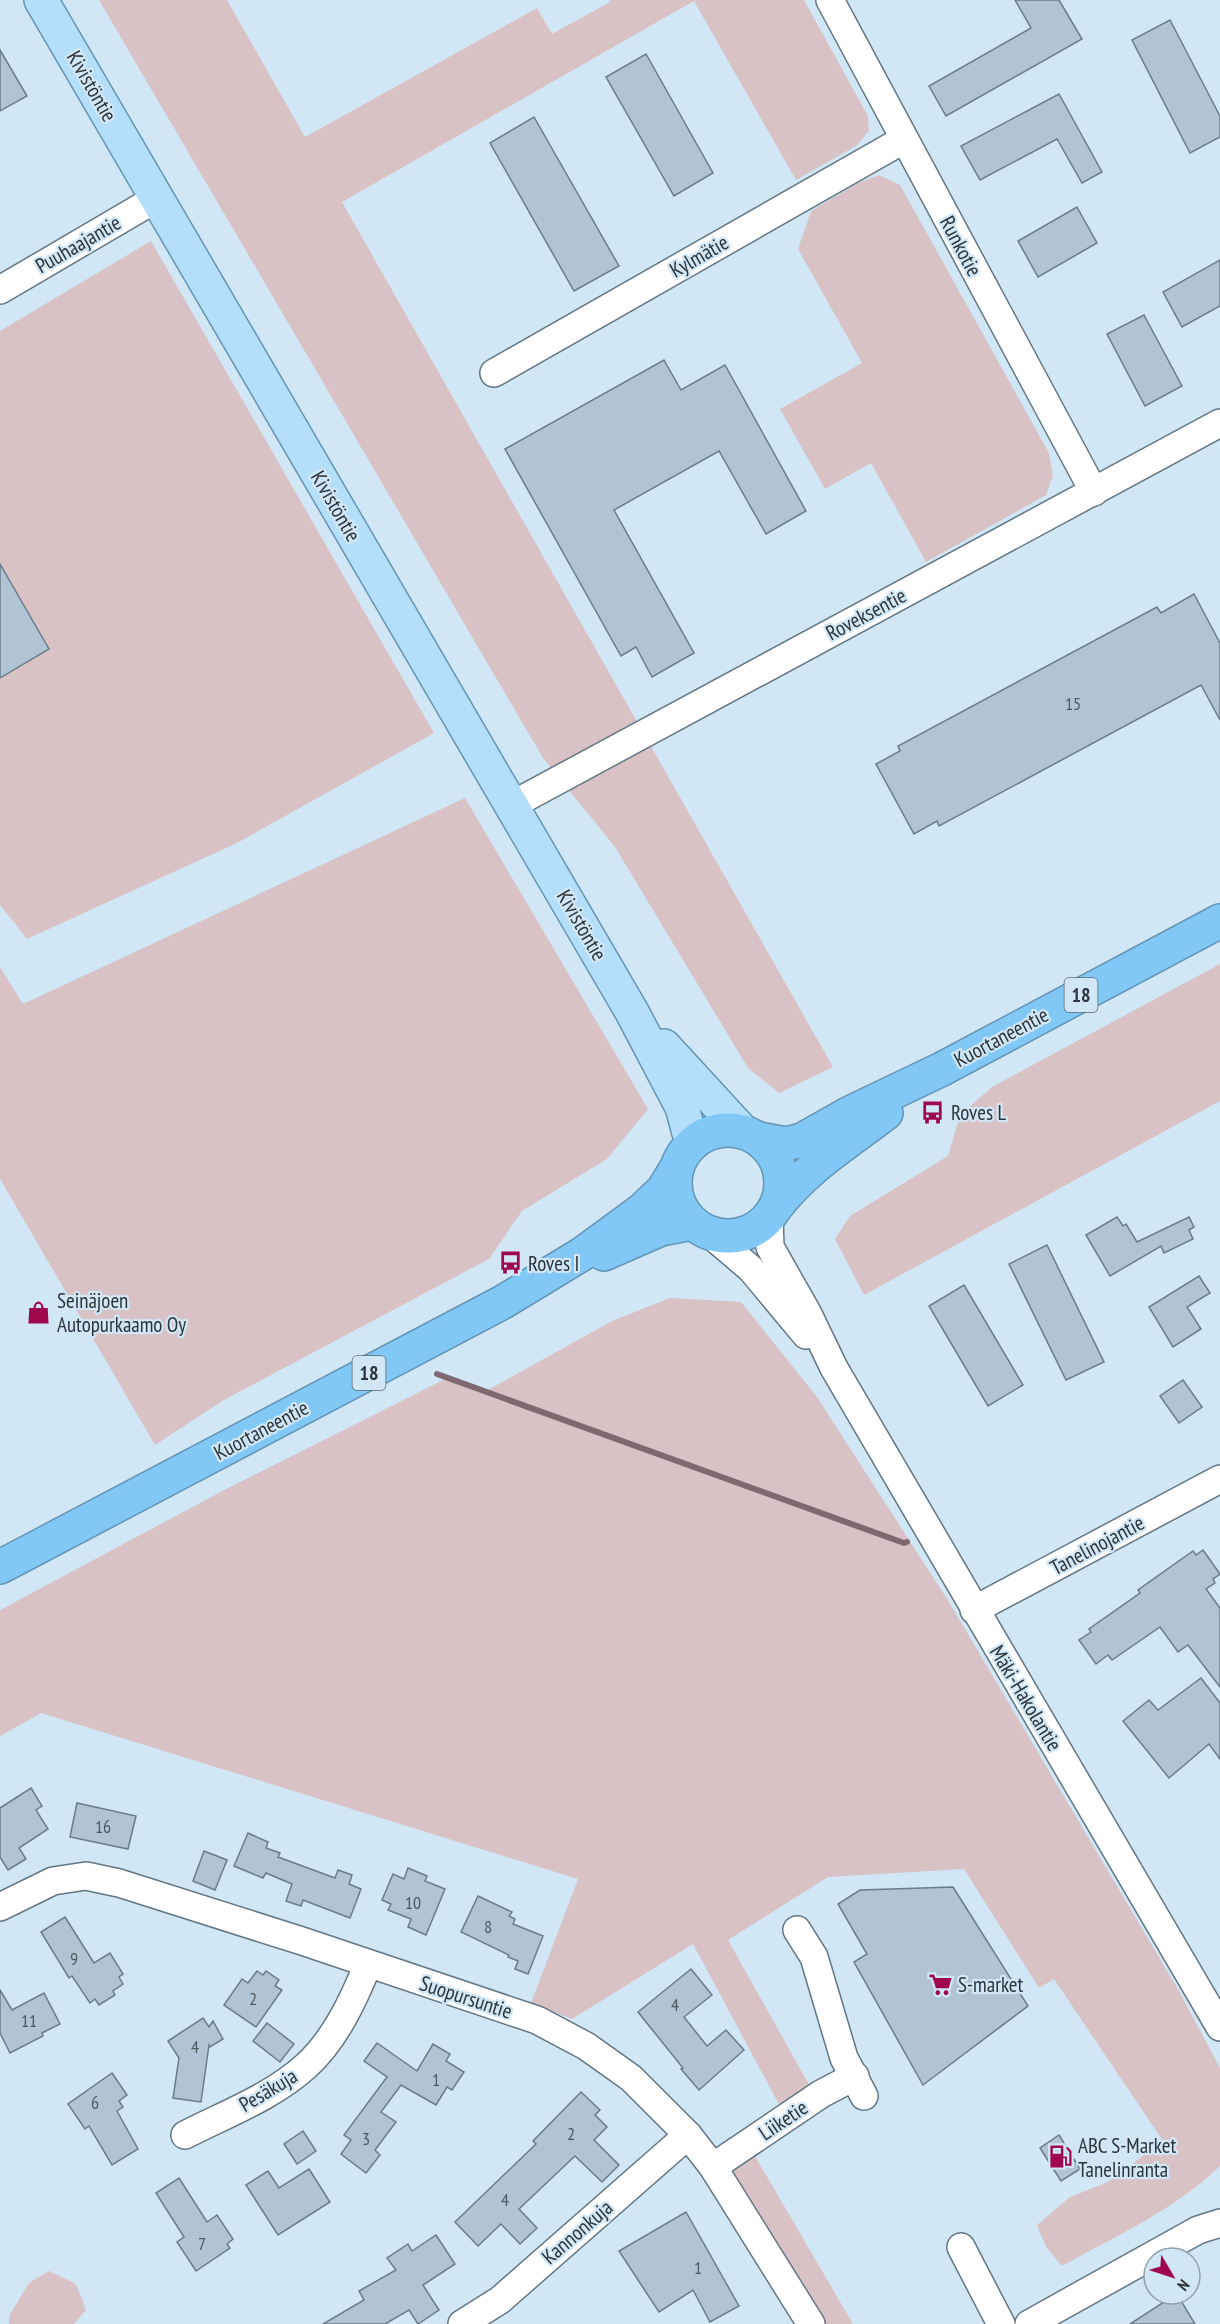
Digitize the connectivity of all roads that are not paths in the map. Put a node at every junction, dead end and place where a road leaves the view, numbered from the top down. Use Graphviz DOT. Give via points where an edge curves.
graph roads {
  1 [pos="41,0"];
  2 [pos="830,0"];
  3 [pos="903,140"];
  4 [pos="157,198"];
  5 [pos="0,290"];
  6 [pos="494,373"];
  7 [pos="1220,423"];
  8 [pos="1094,492"];
  9 [pos="512,805"];
  10 [pos="1220,921"];
  11 [pos="632,1012"];
  12 [pos="942,1070"];
  13 [pos="751,1136"];
  14 [pos="684,1155"];
  15 [pos="773,1212"];
  16 [pos="701,1228"];
  17 [pos="520,1291"];
  18 [pos="834,1368"];
  19 [pos="1218,1486"];
  20 [pos="0,1567"];
  21 [pos="974,1610"];
  22 [pos="0,1907"];
  23 [pos="797,1930"];
  24 [pos="368,1964"];
  25 [pos="1220,2027"];
  26 [pos="185,2134"];
  27 [pos="688,2135"];
  28 [pos="713,2167"];
  29 [pos="1220,2207"];
  30 [pos="1209,2226"];
  31 [pos="961,2247"];
  32 [pos="462,2324"];
  33 [pos="811,2324"];
  34 [pos="1001,2324"];
  35 [pos="1029,2324"];
  1 -- 4 [label="main road, Kivistöntie"];
  2 -- 3 [label="street, Runkotie"];
  3 -- 6 [label="street, Kylmätie"];
  3 -- 8 [label="street, Runkotie"];
  4 -- 5 [label="street, Puuhaajantie"];
  4 -- 9 [label="main road, Kivistöntie"];
  7 -- 8 [label="street, Roveksentie"];
  8 -- 9 [label="street, Roveksentie"];
  9 -- 11 [label="main road, Kivistöntie"];
  10 -- 12 [label="highway, Kuortaneentie / 18"];
  11 -- 13 [label="main road, Kivistöntie" via="724,1114"];
  11 -- 14 [label="main road, Kivistöntie" via="682,1107 690,1131"];
  12 -- 13 [label="highway, Kuortaneentie / 18" via="802,1140 786,1144"];
  12 -- 15 [label="highway, Kuortaneentie / 18" via="815,1166 795,1183"];
  13 -- 14 [label="highway, 18" via="716,1131 703,1136"];
  13 -- 15 [label="highway" via="770,1150 779,1170 781,1192"];
  14 -- 16 [label="highway" via="674,1182 676,1197 682,1211"];
  14 -- 17 [label="highway, Kuortaneentie / 18" via="663,1190 642,1210 582,1254"];
  15 -- 16 [label="highway, 18" via="760,1227 736,1236"];
  15 -- 18 [label="street, Mäki-Hakolantie" via="770,1247"];
  16 -- 17 [label="highway, Kuortaneentie / 18" via="661,1229"];
  16 -- 18 [label="street, Mäki-Hakolantie" via="751,1269"];
  17 -- 20 [label="highway, Kuortaneentie / 18"];
  18 -- 21 [label="street, Mäki-Hakolantie"];
  19 -- 21 [label="street, Tanelinojantie"];
  21 -- 25 [label="street, Mäki-Hakolantie"];
  22 -- 24 [label="street, Suopursuntie" via="53,1881 86,1876 119,1883"];
  23 -- 28 [label="street, Liiketie" via="814,1957 844,2058 860,2086 820,2094"];
  24 -- 26 [label="street, Pesäkuja" via="355,1997 334,2032 307,2065 274,2090"];
  24 -- 27 [label="street, Suopursuntie" via="537,2020 586,2046 631,2078"];
  27 -- 28 [label="street, Suopursuntie"];
  27 -- 32 [label="street, Kannonkuja" via="500,2300"];
  28 -- 33 [label="street, Suopursuntie"];
  29 -- 30 [label="street"];
  30 -- 35 [label="street"];
  31 -- 34 [label="street"];
}
